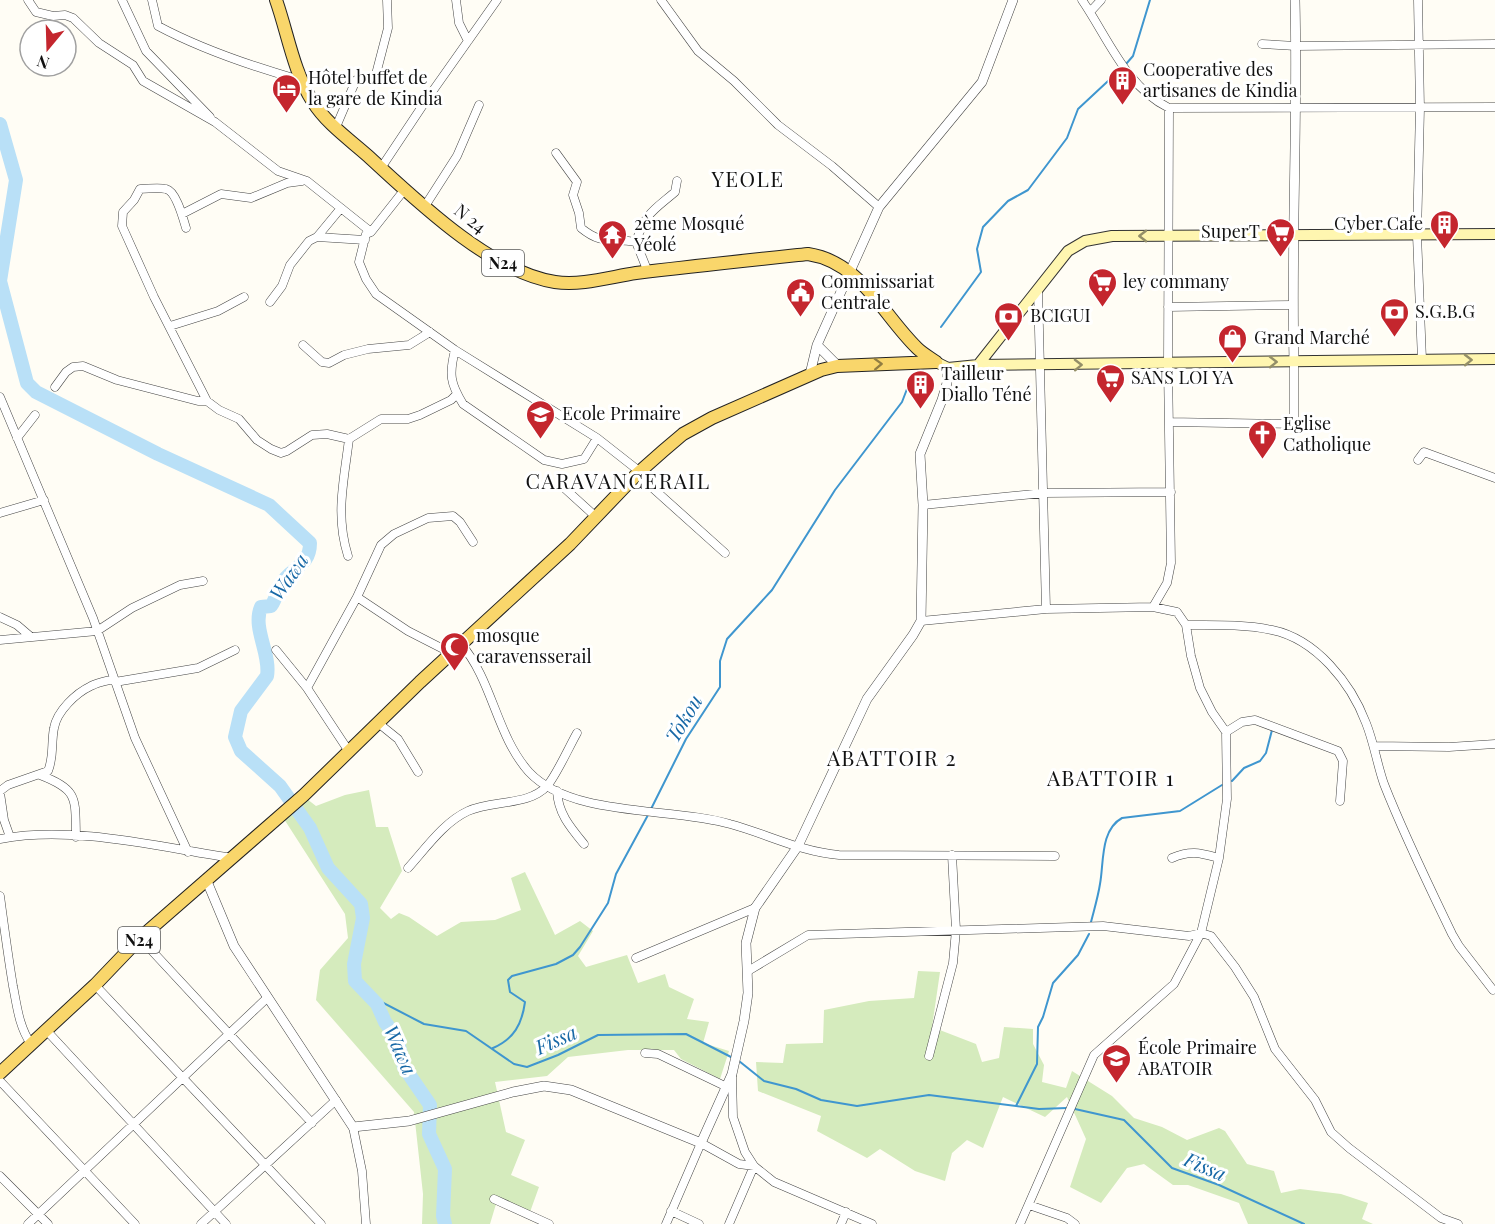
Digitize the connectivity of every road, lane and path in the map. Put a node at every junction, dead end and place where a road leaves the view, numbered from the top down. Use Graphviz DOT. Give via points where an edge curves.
graph roads {
  1 [pos="28,0"];
  2 [pos="122,0"];
  3 [pos="152,0"];
  4 [pos="276,0"];
  5 [pos="387,0"];
  6 [pos="456,0"];
  7 [pos="497,0"];
  8 [pos="661,0"];
  9 [pos="1013,0"];
  10 [pos="1082,0"];
  11 [pos="1101,0"];
  12 [pos="1295,0"];
  13 [pos="1418,0"];
  14 [pos="1090,12"];
  15 [pos="468,41"];
  16 [pos="1262,44"];
  17 [pos="1495,44"];
  18 [pos="1419,45"];
  19 [pos="1296,46"];
  20 [pos="300,80"];
  21 [pos="479,105"];
  22 [pos="1495,107"];
  23 [pos="1169,108"];
  24 [pos="1420,108"];
  25 [pos="1295,109"];
  26 [pos="215,122"];
  27 [pos="336,128"];
  28 [pos="556,153"];
  29 [pos="381,168"];
  30 [pos="307,181"];
  31 [pos="677,181"];
  32 [pos="405,189"];
  33 [pos="425,206"];
  34 [pos="879,207"];
  35 [pos="341,208"];
  36 [pos="182,214"];
  37 [pos="186,228"];
  38 [pos="371,232"];
  39 [pos="1495,234"];
  40 [pos="1417,235"];
  41 [pos="1169,236"];
  42 [pos="1294,236"];
  43 [pos="317,237"];
  44 [pos="365,240"];
  45 [pos="636,242"];
  46 [pos="648,272"];
  47 [pos="850,275"];
  48 [pos="1038,289"];
  49 [pos="244,297"];
  50 [pos="270,302"];
  51 [pos="1293,305"];
  52 [pos="1168,307"];
  53 [pos="170,326"];
  54 [pos="430,333"];
  55 [pos="303,345"];
  56 [pos="818,345"];
  57 [pos="455,350"];
  58 [pos="1495,359"];
  59 [pos="1422,360"];
  60 [pos="936,362"];
  61 [pos="1294,362"];
  62 [pos="1168,364"];
  63 [pos="978,365"];
  64 [pos="1040,365"];
  65 [pos="838,366"];
  66 [pos="948,368"];
  67 [pos="815,372"];
  68 [pos="55,387"];
  69 [pos="457,394"];
  70 [pos="0,397"];
  71 [pos="207,401"];
  72 [pos="36,415"];
  73 [pos="1169,422"];
  74 [pos="17,438"];
  75 [pos="597,438"];
  76 [pos="349,439"];
  77 [pos="1418,460"];
  78 [pos="638,473"];
  79 [pos="1495,478"];
  80 [pos="562,486"];
  81 [pos="1171,492"];
  82 [pos="1044,493"];
  83 [pos="44,500"];
  84 [pos="923,505"];
  85 [pos="0,513"];
  86 [pos="595,516"];
  87 [pos="473,542"];
  88 [pos="725,553"];
  89 [pos="348,556"];
  90 [pos="203,581"];
  91 [pos="357,597"];
  92 [pos="1154,607"];
  93 [pos="1046,609"];
  94 [pos="0,617"];
  95 [pos="921,621"];
  96 [pos="1186,625"];
  97 [pos="97,631"];
  98 [pos="31,637"];
  99 [pos="0,640"];
  100 [pos="461,644"];
  101 [pos="235,650"];
  102 [pos="276,650"];
  103 [pos="451,653"];
  104 [pos="115,681"];
  105 [pos="308,688"];
  106 [pos="377,722"];
  107 [pos="1226,732"];
  108 [pos="577,734"];
  109 [pos="1495,744"];
  110 [pos="1374,746"];
  111 [pos="348,750"];
  112 [pos="418,772"];
  113 [pos="40,775"];
  114 [pos="547,786"];
  115 [pos="557,791"];
  116 [pos="0,792"];
  117 [pos="1340,801"];
  118 [pos="10,837"];
  119 [pos="76,837"];
  120 [pos="0,839"];
  121 [pos="584,844"];
  122 [pos="798,846"];
  123 [pos="188,852"];
  124 [pos="952,855"];
  125 [pos="1055,856"];
  126 [pos="231,858"];
  127 [pos="1172,858"];
  128 [pos="1219,858"];
  129 [pos="408,868"];
  130 [pos="206,879"];
  131 [pos="0,896"];
  132 [pos="755,908"];
  133 [pos="956,930"];
  134 [pos="1201,933"];
  135 [pos="140,938"];
  136 [pos="636,958"];
  137 [pos="748,971"];
  138 [pos="95,985"];
  139 [pos="1492,990"];
  140 [pos="267,998"];
  141 [pos="46,1030"];
  142 [pos="231,1034"];
  143 [pos="31,1044"];
  144 [pos="645,1053"];
  145 [pos="929,1056"];
  146 [pos="0,1073"];
  147 [pos="732,1074"];
  148 [pos="183,1078"];
  149 [pos="0,1081"];
  150 [pos="727,1087"];
  151 [pos="336,1100"];
  152 [pos="312,1123"];
  153 [pos="134,1125"];
  154 [pos="353,1127"];
  155 [pos="701,1143"];
  156 [pos="265,1165"];
  157 [pos="754,1166"];
  158 [pos="85,1171"];
  159 [pos="0,1176"];
  160 [pos="494,1198"];
  161 [pos="1029,1205"];
  162 [pos="671,1211"];
  163 [pos="214,1212"];
  164 [pos="846,1212"];
  165 [pos="39,1214"];
  166 [pos="28,1224"];
  167 [pos="48,1224"];
  168 [pos="135,1224"];
  169 [pos="201,1224"];
  170 [pos="226,1224"];
  171 [pos="321,1224"];
  172 [pos="366,1224"];
  173 [pos="549,1224"];
  174 [pos="666,1224"];
  175 [pos="699,1224"];
  176 [pos="729,1224"];
  177 [pos="841,1224"];
  178 [pos="872,1224"];
  179 [pos="1020,1224"];
  180 [pos="1075,1224"];
  181 [pos="1458,1224"];
  1 -- 26 [label="street" via="36,12 73,18 99,43 134,65 143,81"];
  2 -- 26 [label="street" via="146,51"];
  3 -- 20 [label="street" via="158,26 257,68"];
  4 -- 20 [label="main road, N 24 / N24"];
  5 -- 27 [label="street" via="388,28 375,78 356,80"];
  6 -- 15 [label="street" via="459,23"];
  7 -- 15 [label="street"];
  8 -- 34 [label="street" via="698,51 778,125"];
  9 -- 34 [label="street" via="982,82"];
  10 -- 14 [label="street"];
  11 -- 14 [label="street"];
  12 -- 19 [label="street"];
  13 -- 18 [label="street"];
  14 -- 23 [label="street" via="1128,73 1150,97"];
  15 -- 29 [label="street"];
  16 -- 19 [label="street"];
  17 -- 18 [label="street"];
  18 -- 19 [label="street"];
  18 -- 24 [label="street"];
  19 -- 25 [label="street"];
  20 -- 27 [label="main road, N 24 / N24" via="314,105"];
  21 -- 33 [label="street" via="457,156"];
  22 -- 24 [label="street"];
  23 -- 25 [label="street"];
  23 -- 41 [label="street"];
  24 -- 25 [label="street"];
  24 -- 40 [label="street"];
  25 -- 42 [label="street"];
  26 -- 30 [label="street" via="278,171"];
  27 -- 29 [label="main road, N 24 / N24"];
  28 -- 45 [label="street" via="577,182 573,195 581,228 597,239"];
  29 -- 32 [label="main road, N 24 / N24"];
  30 -- 35 [label="street"];
  30 -- 36 [label="street" via="287,183 251,198 221,194"];
  31 -- 45 [label="street" via="675,192 655,207"];
  32 -- 33 [label="main road, N 24 / N24"];
  32 -- 38 [label="street"];
  33 -- 46 [label="main road, N 24 / N24" via="481,251 531,276 581,282"];
  34 -- 47 [label="street"];
  35 -- 38 [label="street"];
  35 -- 43 [label="street"];
  36 -- 37 [label="street"];
  36 -- 53 [label="street" via="172,192 166,189 140,189 123,212 122,226"];
  38 -- 44 [label="street"];
  39 -- 40 [label="main road"];
  40 -- 42 [label="main road"];
  40 -- 59 [label="street"];
  41 -- 42 [label="main road"];
  41 -- 48 [label="main road, one-way" via="1112,236 1085,242 1068,251"];
  41 -- 52 [label="street"];
  42 -- 51 [label="street"];
  43 -- 44 [label="street"];
  43 -- 50 [label="street" via="290,265"];
  44 -- 54 [label="street" via="359,262 376,294"];
  45 -- 46 [label="street"];
  46 -- 47 [label="main road, N 24 / N24" via="808,254 833,260"];
  47 -- 56 [label="street"];
  47 -- 60 [label="main road, N24" via="879,300 917,348"];
  48 -- 63 [label="main road"];
  48 -- 64 [label="street"];
  49 -- 53 [label="street" via="218,311"];
  51 -- 52 [label="street"];
  51 -- 61 [label="street"];
  52 -- 62 [label="street"];
  53 -- 71 [label="street"];
  54 -- 55 [label="street" via="409,345 368,349 329,363 322,362"];
  54 -- 57 [label="street"];
  56 -- 65 [label="street"];
  56 -- 67 [label="street"];
  57 -- 69 [label="street" via="450,372"];
  57 -- 75 [label="street"];
  59 -- 58 [label="main road, one-way"];
  59 -- 61 [label="main road"];
  65 -- 60 [label="main road, N24, one-way"];
  60 -- 66 [label="main road"];
  62 -- 61 [label="main road, one-way"];
  61 -- 73 [label="street" via="1294,424"];
  64 -- 62 [label="main road, one-way"];
  62 -- 73 [label="street"];
  63 -- 64 [label="main road"];
  63 -- 66 [label="main road"];
  64 -- 82 [label="street"];
  65 -- 67 [label="main road, N24"];
  66 -- 84 [label="street" via="942,400 920,454"];
  67 -- 78 [label="main road, N24" via="683,434"];
  68 -- 71 [label="street" via="66,372 83,366 117,380"];
  69 -- 75 [label="street" via="463,404 544,460 562,464 584,459"];
  69 -- 76 [label="street" via="408,419 381,419"];
  70 -- 74 [label="street"];
  71 -- 76 [label="street" via="239,419 257,440 281,453 312,435"];
  72 -- 74 [label="street"];
  73 -- 81 [label="street"];
  74 -- 83 [label="street"];
  75 -- 78 [label="street"];
  76 -- 89 [label="street" via="341,504 341,535"];
  77 -- 79 [label="street" via="1424,452"];
  78 -- 86 [label="main road, N24"];
  78 -- 88 [label="street"];
  80 -- 86 [label="street"];
  81 -- 82 [label="street"];
  81 -- 92 [label="street" via="1171,563 1167,583"];
  82 -- 84 [label="street"];
  82 -- 93 [label="street"];
  83 -- 85 [label="street"];
  83 -- 97 [label="street"];
  84 -- 95 [label="street"];
  86 -- 100 [label="main road, N24"];
  87 -- 91 [label="street" via="453,516 428,518 394,534 381,545"];
  90 -- 97 [label="street" via="180,585 132,608"];
  91 -- 103 [label="street" via="408,631"];
  91 -- 105 [label="street"];
  92 -- 93 [label="street"];
  92 -- 96 [label="street" via="1177,612"];
  93 -- 95 [label="street"];
  94 -- 98 [label="street"];
  95 -- 122 [label="street" via="867,699"];
  96 -- 107 [label="street" via="1200,688"];
  96 -- 110 [label="street" via="1230,624 1290,636 1333,666 1347,684"];
  97 -- 98 [label="street"];
  97 -- 104 [label="street"];
  98 -- 99 [label="street"];
  100 -- 103 [label="main road, N24"];
  100 -- 114 [label="street" via="474,659 505,735 529,772"];
  101 -- 104 [label="street" via="198,668"];
  102 -- 105 [label="street"];
  103 -- 106 [label="main road, N24"];
  104 -- 113 [label="street" via="92,685 76,695 58,716 51,762 48,771"];
  104 -- 123 [label="street" via="135,738"];
  105 -- 111 [label="street"];
  106 -- 111 [label="main road, N24"];
  106 -- 112 [label="street" via="398,739"];
  107 -- 117 [label="street" via="1242,722 1255,720 1338,751 1343,761"];
  107 -- 128 [label="street" via="1227,799"];
  108 -- 114 [label="street"];
  109 -- 110 [label="street"];
  110 -- 139 [label="street" via="1405,837 1459,946"];
  111 -- 126 [label="main road, N24" via="304,795"];
  113 -- 116 [label="street" via="8,785"];
  113 -- 119 [label="street" via="61,783 71,793"];
  114 -- 115 [label="street"];
  114 -- 129 [label="street" via="527,799 469,811 445,827"];
  115 -- 121 [label="street" via="558,804 568,825"];
  115 -- 122 [label="street" via="626,811 729,823"];
  116 -- 118 [label="street"];
  118 -- 119 [label="street"];
  118 -- 120 [label="street"];
  119 -- 123 [label="street"];
  122 -- 124 [label="street" via="839,855"];
  122 -- 132 [label="street"];
  123 -- 126 [label="street"];
  124 -- 125 [label="street"];
  124 -- 133 [label="street"];
  126 -- 130 [label="main road, N24"];
  127 -- 128 [label="street" via="1187,852"];
  128 -- 134 [label="street"];
  130 -- 135 [label="main road, N24"];
  130 -- 140 [label="street" via="234,946"];
  131 -- 143 [label="street" via="19,1014"];
  132 -- 136 [label="street"];
  132 -- 137 [label="street" via="746,943"];
  133 -- 134 [label="street" via="1103,926 1189,936"];
  133 -- 137 [label="street" via="808,935"];
  133 -- 145 [label="street" via="953,963"];
  134 -- 161 [label="street" via="1174,984 1094,1055"];
  134 -- 181 [label="street" via="1211,936 1235,967 1254,997 1275,1049 1315,1100 1331,1132 1441,1218"];
  135 -- 138 [label="main road, N24"];
  135 -- 142 [label="street"];
  137 -- 147 [label="street" via="744,1021"];
  138 -- 141 [label="main road, N24"];
  138 -- 148 [label="street"];
  140 -- 142 [label="street"];
  140 -- 151 [label="street"];
  141 -- 143 [label="main road, N24"];
  141 -- 153 [label="street"];
  142 -- 148 [label="street"];
  142 -- 152 [label="street"];
  143 -- 146 [label="main road, N24"];
  144 -- 150 [label="street" via="658,1053"];
  147 -- 150 [label="street"];
  147 -- 157 [label="street" via="734,1117 745,1152"];
  148 -- 153 [label="street"];
  148 -- 156 [label="street"];
  149 -- 158 [label="street"];
  150 -- 155 [label="street"];
  151 -- 152 [label="street"];
  151 -- 154 [label="street"];
  152 -- 156 [label="street"];
  153 -- 158 [label="street"];
  153 -- 163 [label="street"];
  154 -- 155 [label="street" via="421,1118 532,1087 559,1087"];
  154 -- 172 [label="street" via="362,1171"];
  155 -- 157 [label="street" via="739,1164"];
  155 -- 162 [label="street"];
  156 -- 163 [label="street"];
  156 -- 171 [label="street"];
  157 -- 164 [label="street" via="774,1182"];
  157 -- 176 [label="street"];
  158 -- 165 [label="street"];
  158 -- 168 [label="street"];
  159 -- 165 [label="street"];
  160 -- 173 [label="street"];
  161 -- 179 [label="street"];
  161 -- 180 [label="street"];
  162 -- 174 [label="street"];
  162 -- 175 [label="street"];
  163 -- 169 [label="street"];
  163 -- 170 [label="street"];
  164 -- 177 [label="street"];
  164 -- 178 [label="street"];
  165 -- 166 [label="street"];
  165 -- 167 [label="street"];
}
